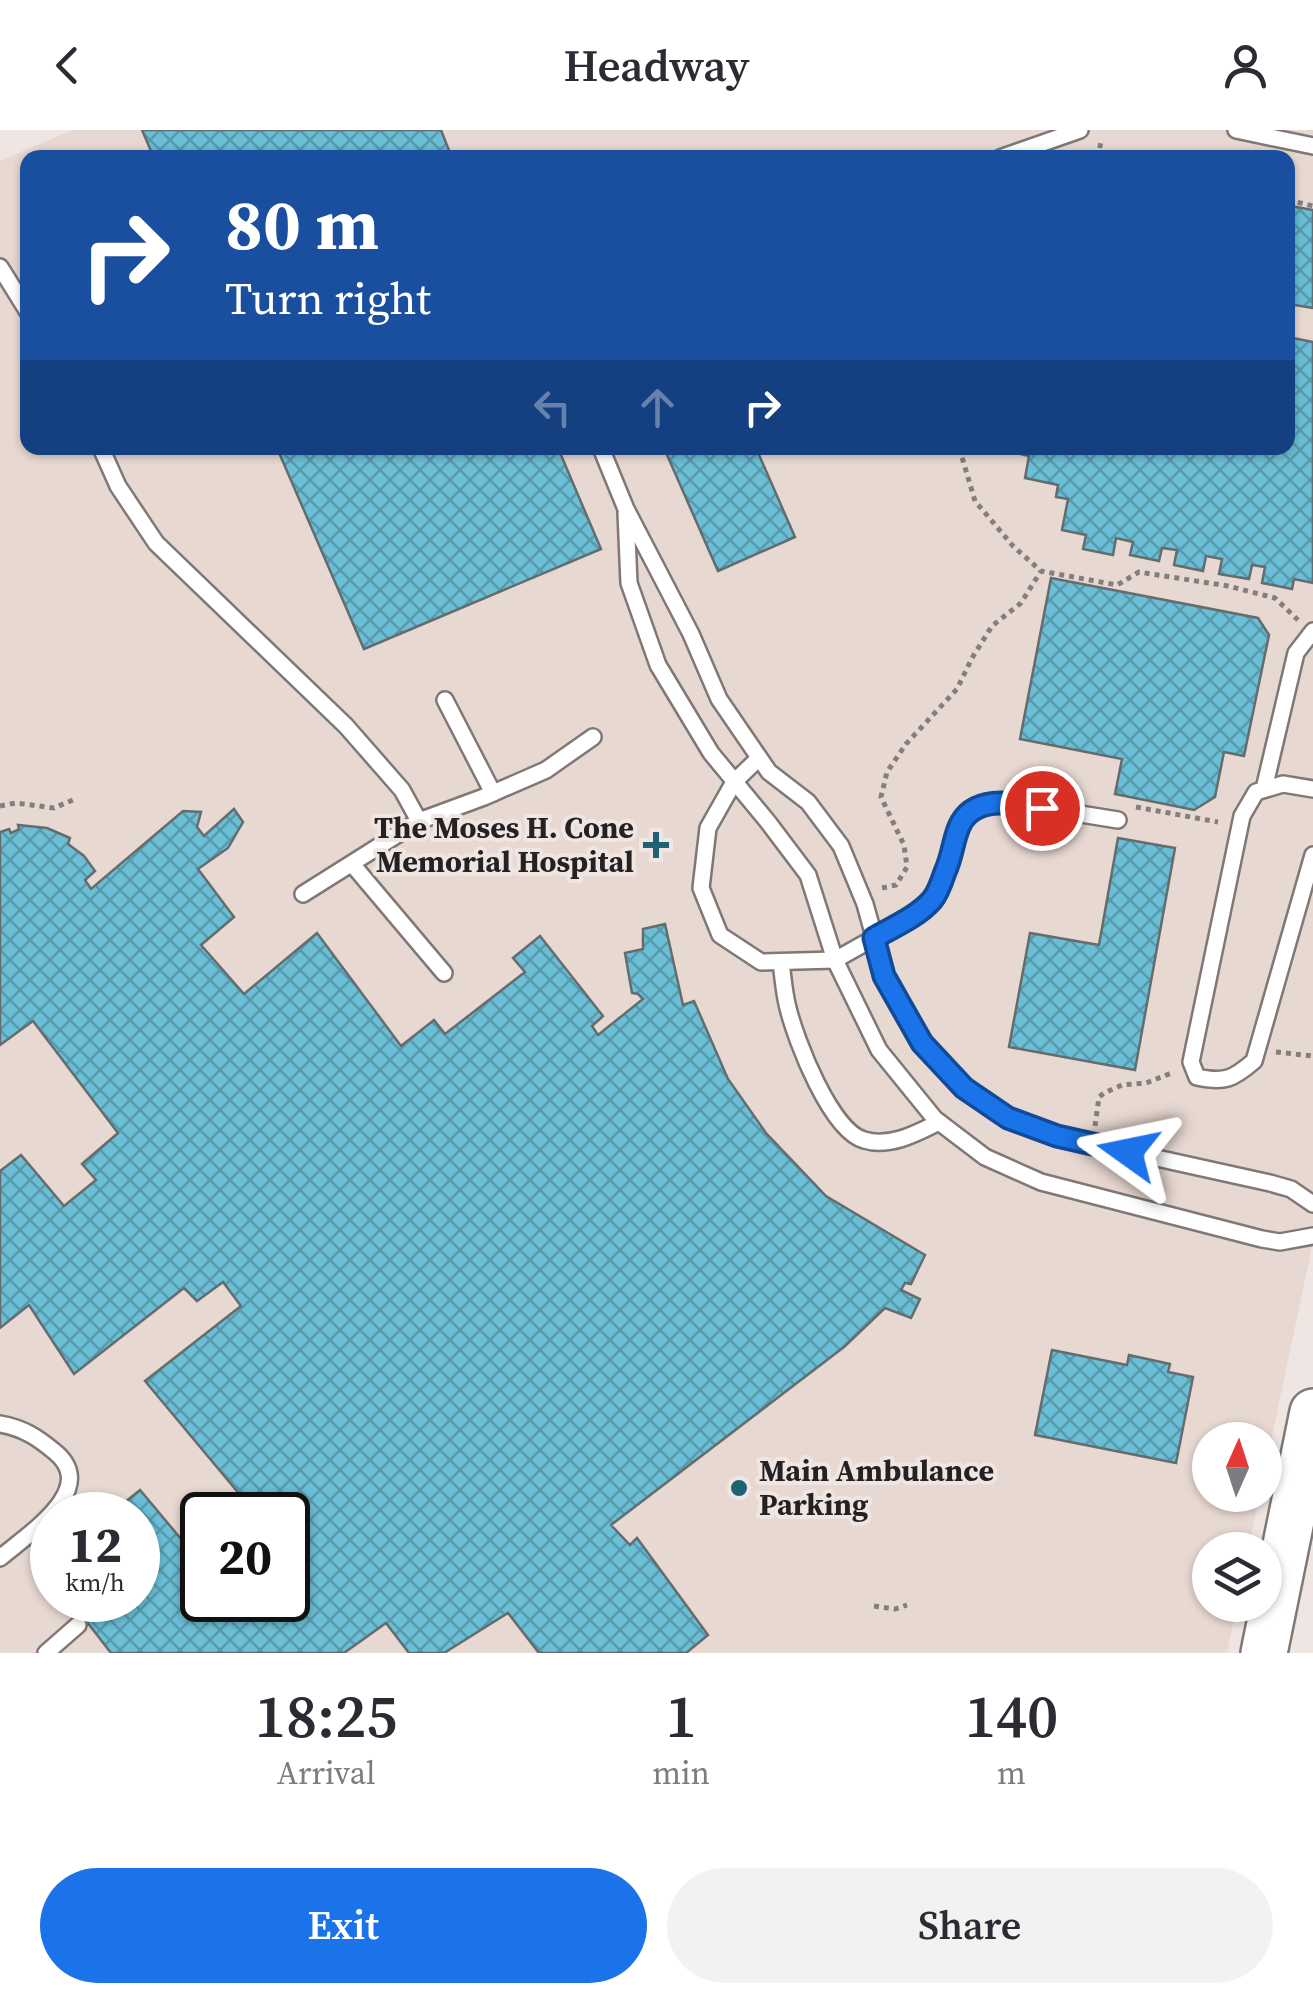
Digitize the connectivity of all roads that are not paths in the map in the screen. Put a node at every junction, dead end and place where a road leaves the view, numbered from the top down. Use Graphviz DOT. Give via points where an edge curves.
graph roads {
  1 [pos="1080,130"];
  2 [pos="1236,130"];
  3 [pos="1313,146"];
  4 [pos="1023,150"];
  5 [pos="0,267"];
  6 [pos="20,299"];
  7 [pos="104,455"];
  8 [pos="604,455"];
  9 [pos="626,510"];
  10 [pos="1312,632"];
  11 [pos="446,700"];
  12 [pos="593,737"];
  13 [pos="759,758"];
  14 [pos="734,782"];
  15 [pos="1264,789"];
  16 [pos="1313,790"];
  17 [pos="494,793"];
  18 [pos="418,820"];
  19 [pos="1118,820"];
  20 [pos="1313,856"];
  21 [pos="352,864"];
  22 [pos="303,894"];
  23 [pos="874,938"];
  24 [pos="835,960"];
  25 [pos="781,962"];
  26 [pos="444,973"];
  27 [pos="938,1122"];
  28 [pos="1313,1204"];
  29 [pos="1313,1236"];
  30 [pos="1313,1412"];
  31 [pos="0,1424"];
  32 [pos="0,1558"];
  33 [pos="78,1626"];
  34 [pos="46,1653"];
  35 [pos="1264,1653"];
  1 -- 4 [label="lane"];
  2 -- 3 [label="lane"];
  5 -- 6 [label="lane"];
  7 -- 18 [label="lane" via="156,543 346,726 402,790"];
  8 -- 9 [label="lane"];
  9 -- 13 [label="lane" via="718,699"];
  9 -- 14 [label="lane" via="629,583 658,665"];
  10 -- 15 [label="lane" via="1296,653"];
  11 -- 17 [label="lane"];
  12 -- 17 [label="lane" via="546,770"];
  13 -- 14 [label="lane"];
  13 -- 23 [label="lane" via="808,802 841,846"];
  14 -- 24 [label="lane" via="808,876"];
  14 -- 25 [label="lane" via="708,828 701,888 720,935 761,962"];
  15 -- 16 [label="lane" via="1283,784"];
  15 -- 20 [label="lane" via="1242,816 1195,1044 1197,1077 1218,1082 1254,1061"];
  17 -- 18 [label="lane"];
  18 -- 21 [label="lane"];
  19 -- 23 [label="lane" via="1012,803 971,810 934,898"];
  21 -- 22 [label="lane"];
  21 -- 26 [label="lane"];
  23 -- 24 [label="lane"];
  23 -- 28 [label="lane" via="884,976 922,1043 964,1088 1008,1118 1057,1136 1270,1183"];
  24 -- 25 [label="lane"];
  24 -- 27 [label="lane" via="879,1050"];
  25 -- 27 [label="lane" via="788,1010 813,1078 841,1124 860,1139 883,1142"];
  27 -- 29 [label="lane" via="984,1157 1042,1182 1262,1239"];
  30 -- 35 [label="main road"];
  31 -- 32 [label="lane" via="33,1433 72,1474 56,1510"];
  33 -- 34 [label="lane"];
}
